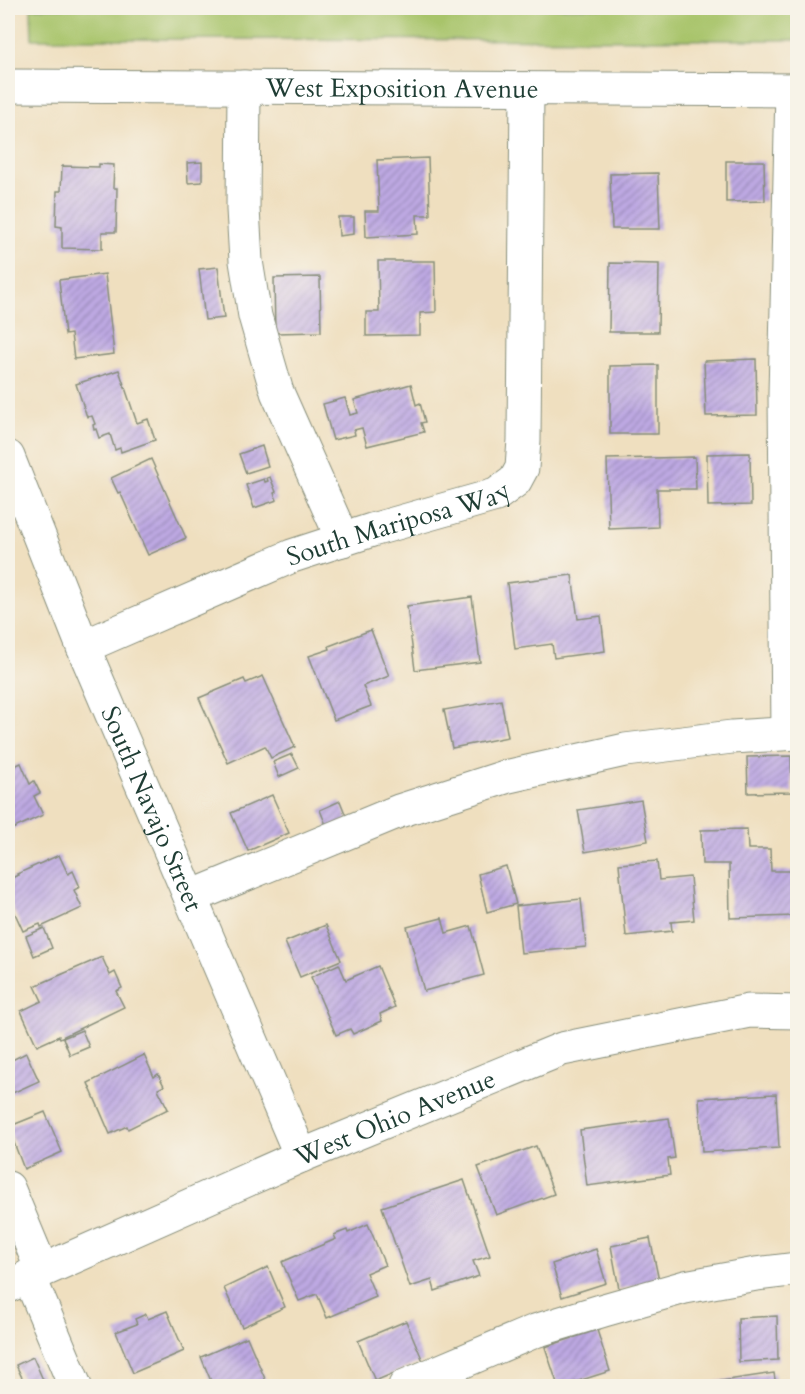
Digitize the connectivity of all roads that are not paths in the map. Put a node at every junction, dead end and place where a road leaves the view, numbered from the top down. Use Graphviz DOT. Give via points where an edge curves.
graph roads {
  1 [pos="8,86"];
  2 [pos="244,87"];
  3 [pos="527,89"];
  4 [pos="795,90"];
  5 [pos="8,457"];
  6 [pos="343,540"];
  7 [pos="83,648"];
  8 [pos="793,733"];
  9 [pos="191,897"];
  10 [pos="798,1012"];
  11 [pos="302,1156"];
  12 [pos="8,1188"];
  13 [pos="798,1269"];
  14 [pos="26,1278"];
  15 [pos="75,1386"];
  16 [pos="405,1386"];
  1 -- 2 [label="street, West Exposition Avenue"];
  2 -- 3 [label="street, West Exposition Avenue"];
  2 -- 6 [label="street" via="243,208 255,316 277,392"];
  3 -- 4 [label="street, West Exposition Avenue"];
  3 -- 6 [label="street, South Mariposa Way" via="522,468 515,481 496,495"];
  4 -- 8 [label="street" via="785,394"];
  5 -- 7 [label="street, South Navajo Street"];
  6 -- 7 [label="street, South Mariposa Way" via="292,556"];
  7 -- 9 [label="street, South Navajo Street"];
  8 -- 9 [label="street" via="625,750 505,777 399,811"];
  9 -- 11 [label="street, South Navajo Street"];
  10 -- 11 [label="street, West Ohio Avenue" via="749,1011 562,1049"];
  11 -- 14 [label="street, West Ohio Avenue"];
  12 -- 14 [label="street"];
  13 -- 16 [label="street" via="685,1287 604,1310 535,1331"];
  14 -- 15 [label="street"];
}
